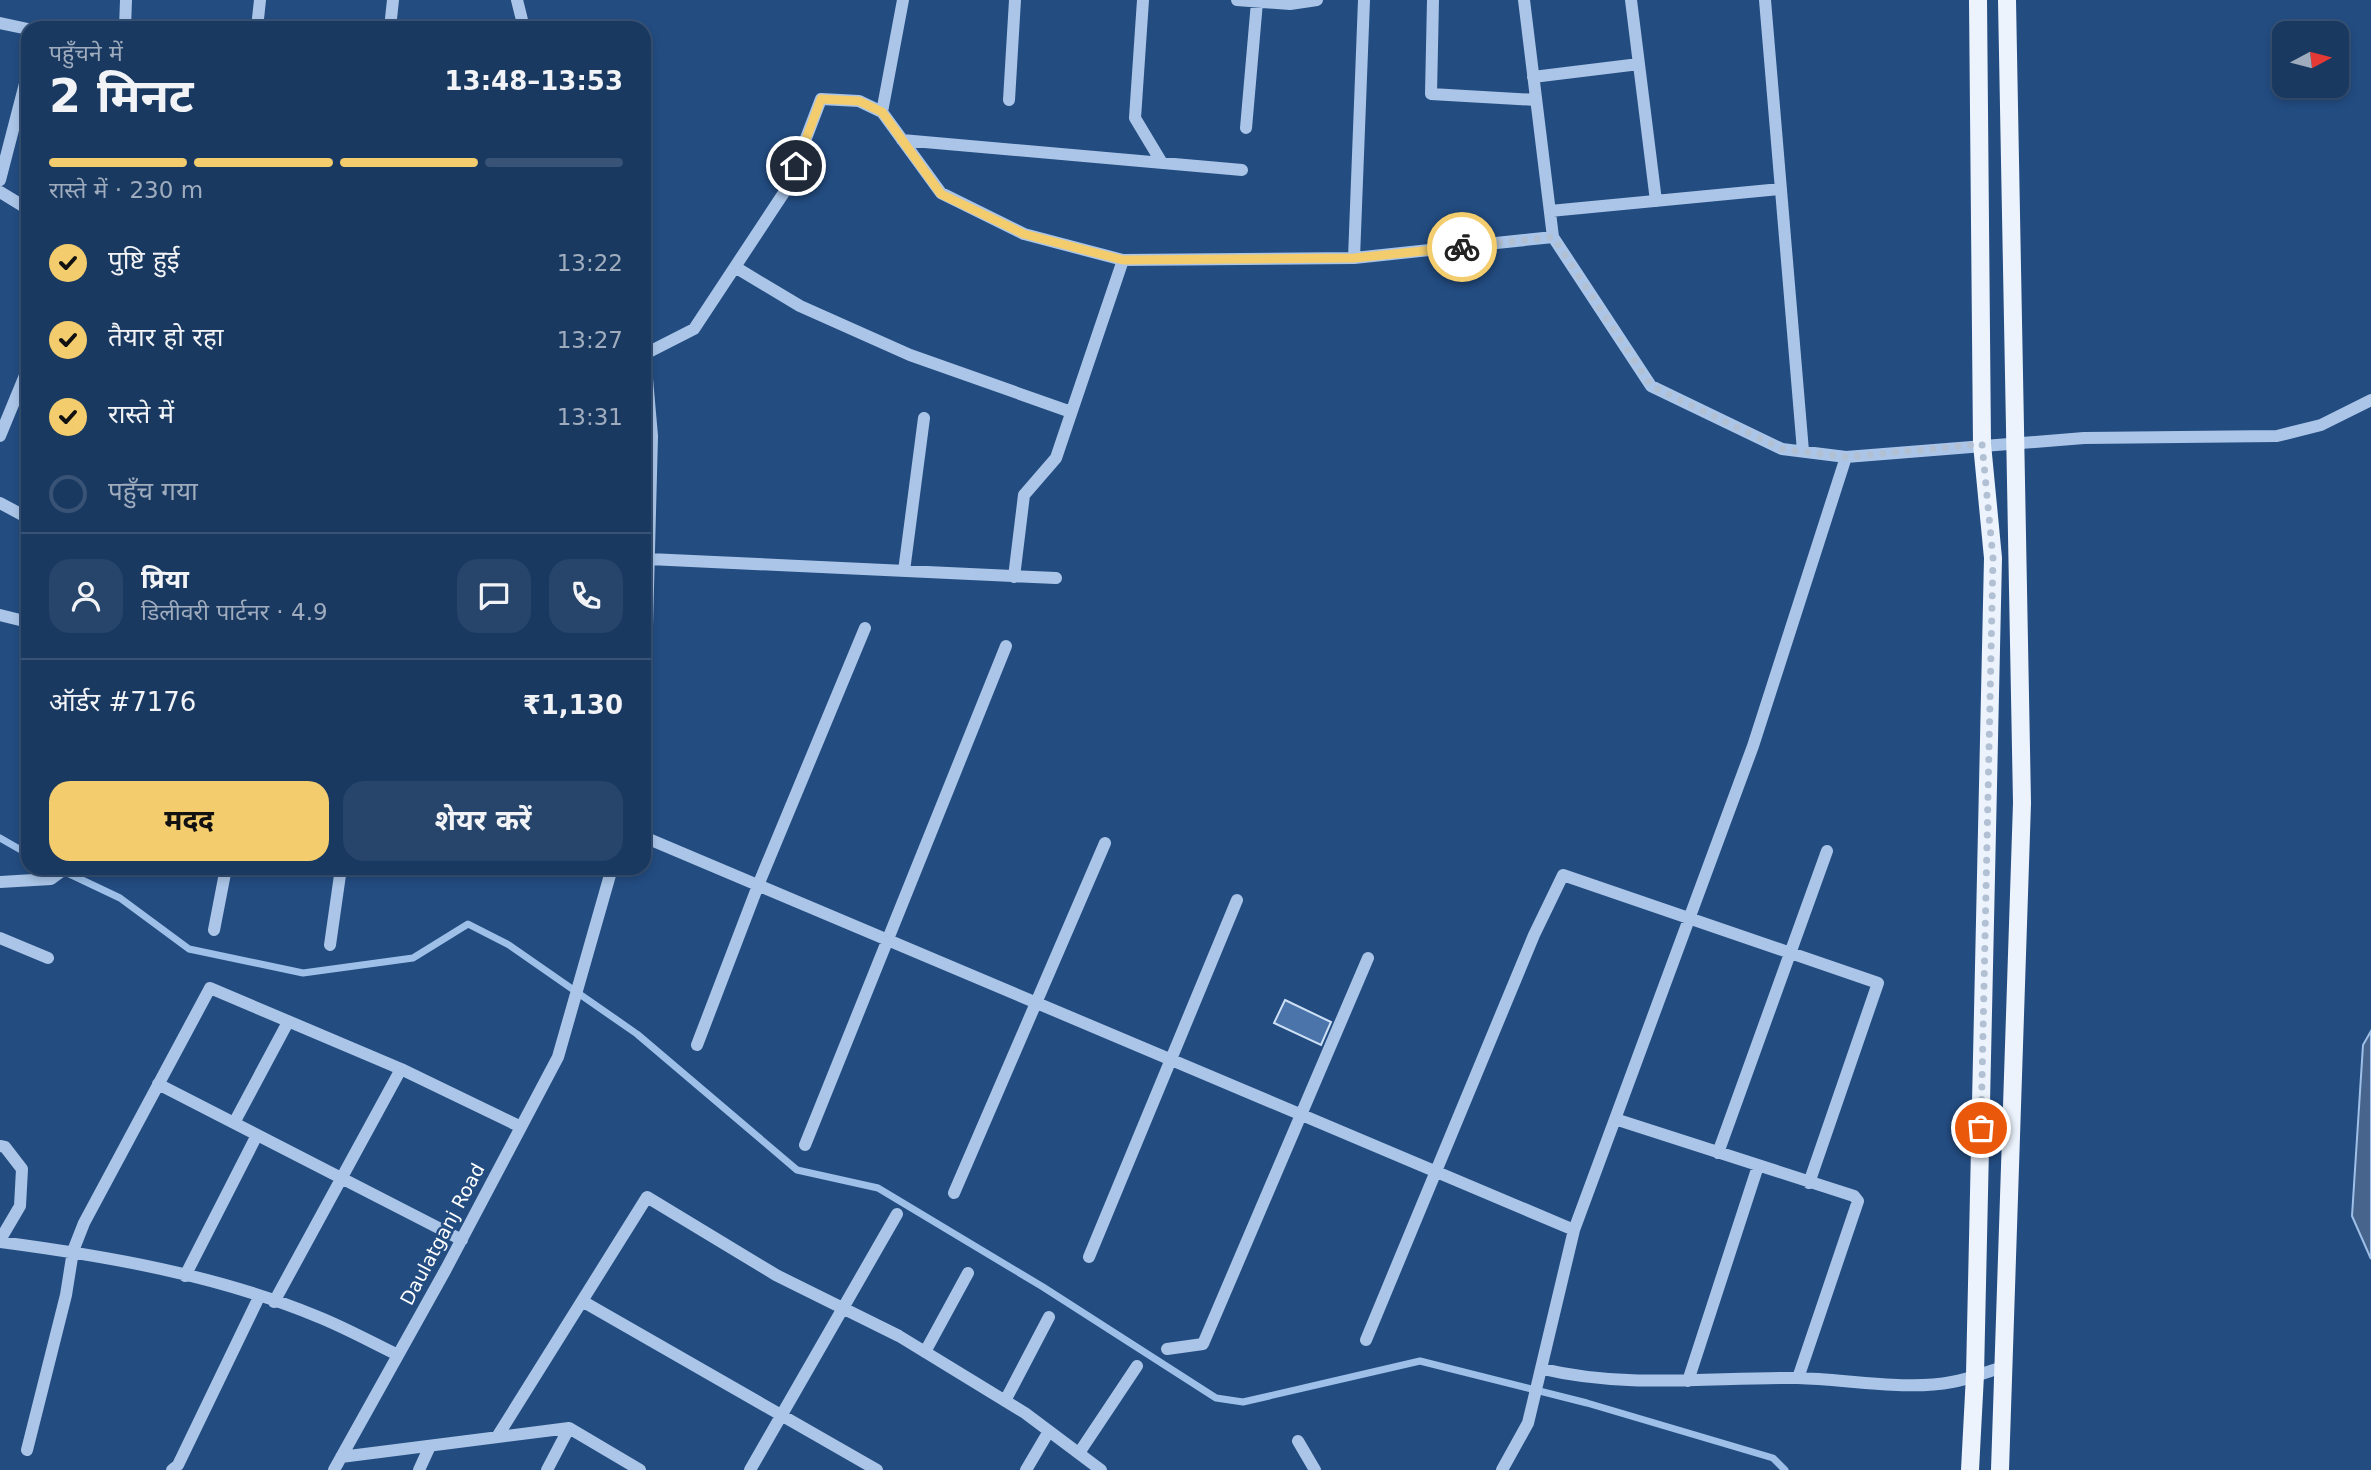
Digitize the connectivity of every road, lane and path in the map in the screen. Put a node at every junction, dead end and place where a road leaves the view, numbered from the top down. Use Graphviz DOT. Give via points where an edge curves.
graph roads {
  1 [pos="126,0"];
  2 [pos="260,0"];
  3 [pos="393,0"];
  4 [pos="517,0"];
  5 [pos="903,0"];
  6 [pos="1015,0"];
  7 [pos="1143,0"];
  8 [pos="1237,0"];
  9 [pos="1317,0"];
  10 [pos="1364,0"];
  11 [pos="1433,0"];
  12 [pos="1524,0"];
  13 [pos="1631,0"];
  14 [pos="1765,0"];
  15 [pos="1978,0"];
  16 [pos="2007,0"];
  17 [pos="1257,2"];
  18 [pos="125,21"];
  19 [pos="258,21"];
  20 [pos="391,21"];
  21 [pos="522,21"];
  22 [pos="0,23"];
  23 [pos="21,28"];
  24 [pos="1639,64"];
  25 [pos="1533,77"];
  26 [pos="21,99"];
  27 [pos="1009,100"];
  28 [pos="1536,100"];
  29 [pos="882,112"];
  30 [pos="1246,128"];
  31 [pos="902,140"];
  32 [pos="1162,163"];
  33 [pos="1242,170"];
  34 [pos="0,180"];
  35 [pos="1781,189"];
  36 [pos="0,192"];
  37 [pos="1656,201"];
  38 [pos="21,205"];
  39 [pos="1550,211"];
  40 [pos="1553,237"];
  41 [pos="1354,258"];
  42 [pos="1123,260"];
  43 [pos="735,267"];
  44 [pos="651,351"];
  45 [pos="21,385"];
  46 [pos="2371,400"];
  47 [pos="1071,412"];
  48 [pos="924,418"];
  49 [pos="651,427"];
  50 [pos="0,436"];
  51 [pos="1982,444"];
  52 [pos="2016,445"];
  53 [pos="651,447"];
  54 [pos="1803,451"];
  55 [pos="1846,457"];
  56 [pos="0,503"];
  57 [pos="21,514"];
  58 [pos="651,559"];
  59 [pos="904,571"];
  60 [pos="1014,577"];
  61 [pos="1056,578"];
  62 [pos="0,615"];
  63 [pos="21,620"];
  64 [pos="865,628"];
  65 [pos="1006,646"];
  66 [pos="651,840"];
  67 [pos="1105,843"];
  68 [pos="1827,851"];
  69 [pos="56,875"];
  70 [pos="225,875"];
  71 [pos="340,875"];
  72 [pos="610,875"];
  73 [pos="0,881"];
  74 [pos="759,883"];
  75 [pos="1237,900"];
  76 [pos="1689,920"];
  77 [pos="214,930"];
  78 [pos="0,938"];
  79 [pos="888,940"];
  80 [pos="330,945"];
  81 [pos="1790,954"];
  82 [pos="48,958"];
  83 [pos="1368,958"];
  84 [pos="1036,1003"];
  85 [pos="288,1021"];
  86 [pos="697,1045"];
  87 [pos="1171,1060"];
  88 [pos="401,1069"];
  89 [pos="158,1084"];
  90 [pos="1301,1114"];
  91 [pos="1615,1119"];
  92 [pos="234,1123"];
  93 [pos="521,1127"];
  94 [pos="257,1135"];
  95 [pos="805,1145"];
  96 [pos="0,1146"];
  97 [pos="1718,1153"];
  98 [pos="1758,1166"];
  99 [pos="1436,1171"];
  100 [pos="342,1179"];
  101 [pos="1809,1183"];
  102 [pos="954,1193"];
  103 [pos="897,1214"];
  104 [pos="1574,1230"];
  105 [pos="462,1240"];
  106 [pos="0,1241"];
  107 [pos="73,1251"];
  108 [pos="1089,1257"];
  109 [pos="968,1273"];
  110 [pos="185,1276"];
  111 [pos="260,1297"];
  112 [pos="582,1301"];
  113 [pos="274,1302"];
  114 [pos="844,1308"];
  115 [pos="1049,1317"];
  116 [pos="1366,1340"];
  117 [pos="1167,1349"];
  118 [pos="925,1352"];
  119 [pos="398,1355"];
  120 [pos="1137,1366"];
  121 [pos="2003,1367"];
  122 [pos="1542,1373"];
  123 [pos="1975,1376"];
  124 [pos="1798,1378"];
  125 [pos="1688,1381"];
  126 [pos="1004,1401"];
  127 [pos="782,1415"];
  128 [pos="569,1428"];
  129 [pos="1049,1431"];
  130 [pos="497,1437"];
  131 [pos="1298,1441"];
  132 [pos="430,1446"];
  133 [pos="27,1450"];
  134 [pos="1079,1453"];
  135 [pos="341,1457"];
  136 [pos="619,1458"];
  137 [pos="172,1470"];
  138 [pos="334,1470"];
  139 [pos="419,1470"];
  140 [pos="547,1470"];
  141 [pos="612,1470"];
  142 [pos="640,1470"];
  143 [pos="750,1470"];
  144 [pos="877,1470"];
  145 [pos="1026,1470"];
  146 [pos="1101,1470"];
  147 [pos="1315,1470"];
  148 [pos="1502,1470"];
  149 [pos="1970,1470"];
  150 [pos="2000,1470"];
  1 -- 18 [label="street"];
  2 -- 19 [label="street"];
  3 -- 20 [label="street"];
  4 -- 21 [label="street"];
  5 -- 29 [label="street"];
  6 -- 27 [label="street"];
  7 -- 32 [label="street" via="1135,118"];
  8 -- 17 [label="street"];
  9 -- 17 [label="street"];
  10 -- 41 [label="street"];
  11 -- 28 [label="street" via="1432,94"];
  12 -- 25 [label="street"];
  13 -- 24 [label="street"];
  14 -- 35 [label="street"];
  15 -- 51 [label="main road"];
  16 -- 52 [label="main road"];
  17 -- 30 [label="street"];
  22 -- 23 [label="street"];
  24 -- 25 [label="street"];
  24 -- 37 [label="street"];
  25 -- 28 [label="street"];
  26 -- 34 [label="street"];
  28 -- 39 [label="street"];
  29 -- 31 [label="street"];
  29 -- 43 [label="street" via="859,101 821,99 787,188"];
  31 -- 32 [label="street"];
  31 -- 42 [label="street" via="941,194 1024,234"];
  32 -- 33 [label="street"];
  35 -- 37 [label="street"];
  35 -- 54 [label="street"];
  36 -- 38 [label="street"];
  37 -- 39 [label="street"];
  39 -- 40 [label="street"];
  40 -- 41 [label="street"];
  40 -- 54 [label="street" via="1651,386 1782,449"];
  41 -- 42 [label="street"];
  42 -- 47 [label="street"];
  43 -- 44 [label="street" via="694,329"];
  43 -- 47 [label="street" via="800,306 910,355"];
  45 -- 50 [label="street"];
  46 -- 52 [label="street" via="2321,425 2277,436 2084,438"];
  47 -- 60 [label="street" via="1056,458 1024,495"];
  48 -- 59 [label="street"];
  49 -- 53 [label="street"];
  51 -- 52 [label="street"];
  51 -- 55 [label="street"];
  51 -- 123 [label="main road" via="1993,558"];
  52 -- 121 [label="main road" via="2022,803"];
  54 -- 55 [label="street"];
  55 -- 76 [label="street" via="1753,746"];
  56 -- 57 [label="street"];
  58 -- 59 [label="street"];
  59 -- 60 [label="street"];
  60 -- 61 [label="street"];
  62 -- 63 [label="street"];
  64 -- 74 [label="street"];
  65 -- 79 [label="street"];
  66 -- 74 [label="street"];
  67 -- 84 [label="street"];
  68 -- 81 [label="street"];
  69 -- 73 [label="street"];
  70 -- 77 [label="street"];
  71 -- 80 [label="street"];
  72 -- 93 [label="street, Daulatganj Road" via="558,1057"];
  74 -- 79 [label="street"];
  74 -- 86 [label="street"];
  75 -- 87 [label="street"];
  76 -- 81 [label="street"];
  76 -- 91 [label="street"];
  76 -- 99 [label="street" via="1563,875"];
  78 -- 82 [label="street"];
  79 -- 84 [label="street"];
  79 -- 95 [label="street"];
  81 -- 97 [label="street"];
  81 -- 101 [label="street" via="1878,983"];
  83 -- 90 [label="street"];
  84 -- 87 [label="street"];
  84 -- 102 [label="street"];
  85 -- 88 [label="street"];
  85 -- 89 [label="street" via="210,988"];
  85 -- 92 [label="street"];
  87 -- 90 [label="street"];
  87 -- 108 [label="street"];
  88 -- 93 [label="street"];
  88 -- 100 [label="street"];
  89 -- 92 [label="street"];
  89 -- 107 [label="street"];
  90 -- 99 [label="street"];
  90 -- 117 [label="street" via="1203,1344"];
  91 -- 97 [label="street"];
  91 -- 104 [label="street"];
  92 -- 94 [label="street"];
  93 -- 105 [label="street, Daulatganj Road"];
  94 -- 100 [label="street"];
  94 -- 110 [label="street"];
  96 -- 106 [label="street" via="22,1168 20,1206"];
  97 -- 98 [label="street"];
  98 -- 101 [label="street"];
  98 -- 125 [label="street"];
  99 -- 104 [label="street"];
  99 -- 116 [label="street"];
  100 -- 105 [label="street"];
  100 -- 113 [label="street"];
  101 -- 124 [label="street" via="1858,1201"];
  103 -- 114 [label="street"];
  104 -- 122 [label="street"];
  105 -- 119 [label="street, Daulatganj Road"];
  106 -- 107 [label="street"];
  107 -- 110 [label="street"];
  107 -- 133 [label="street"];
  109 -- 118 [label="street"];
  110 -- 111 [label="street"];
  111 -- 113 [label="street"];
  111 -- 137 [label="street"];
  112 -- 114 [label="street" via="647,1197 776,1275"];
  112 -- 127 [label="street"];
  112 -- 130 [label="street"];
  113 -- 119 [label="street" via="316,1316"];
  114 -- 118 [label="street"];
  114 -- 127 [label="street"];
  115 -- 126 [label="street"];
  118 -- 126 [label="street"];
  119 -- 135 [label="street, Daulatganj Road"];
  120 -- 134 [label="street"];
  121 -- 123 [label="street"];
  121 -- 150 [label="main road"];
  122 -- 125 [label="street"];
  122 -- 148 [label="street" via="1528,1423"];
  123 -- 124 [label="street" via="1951,1383 1888,1384"];
  123 -- 149 [label="main road"];
  124 -- 125 [label="street"];
  126 -- 129 [label="street"];
  127 -- 143 [label="street"];
  127 -- 144 [label="street"];
  128 -- 130 [label="street"];
  128 -- 136 [label="street"];
  128 -- 140 [label="street"];
  129 -- 134 [label="street"];
  129 -- 145 [label="street"];
  130 -- 132 [label="street"];
  131 -- 147 [label="street"];
  132 -- 135 [label="street"];
  132 -- 139 [label="street"];
  134 -- 146 [label="street"];
  135 -- 138 [label="street, Daulatganj Road"];
  136 -- 141 [label="street"];
  136 -- 142 [label="street"];
}
